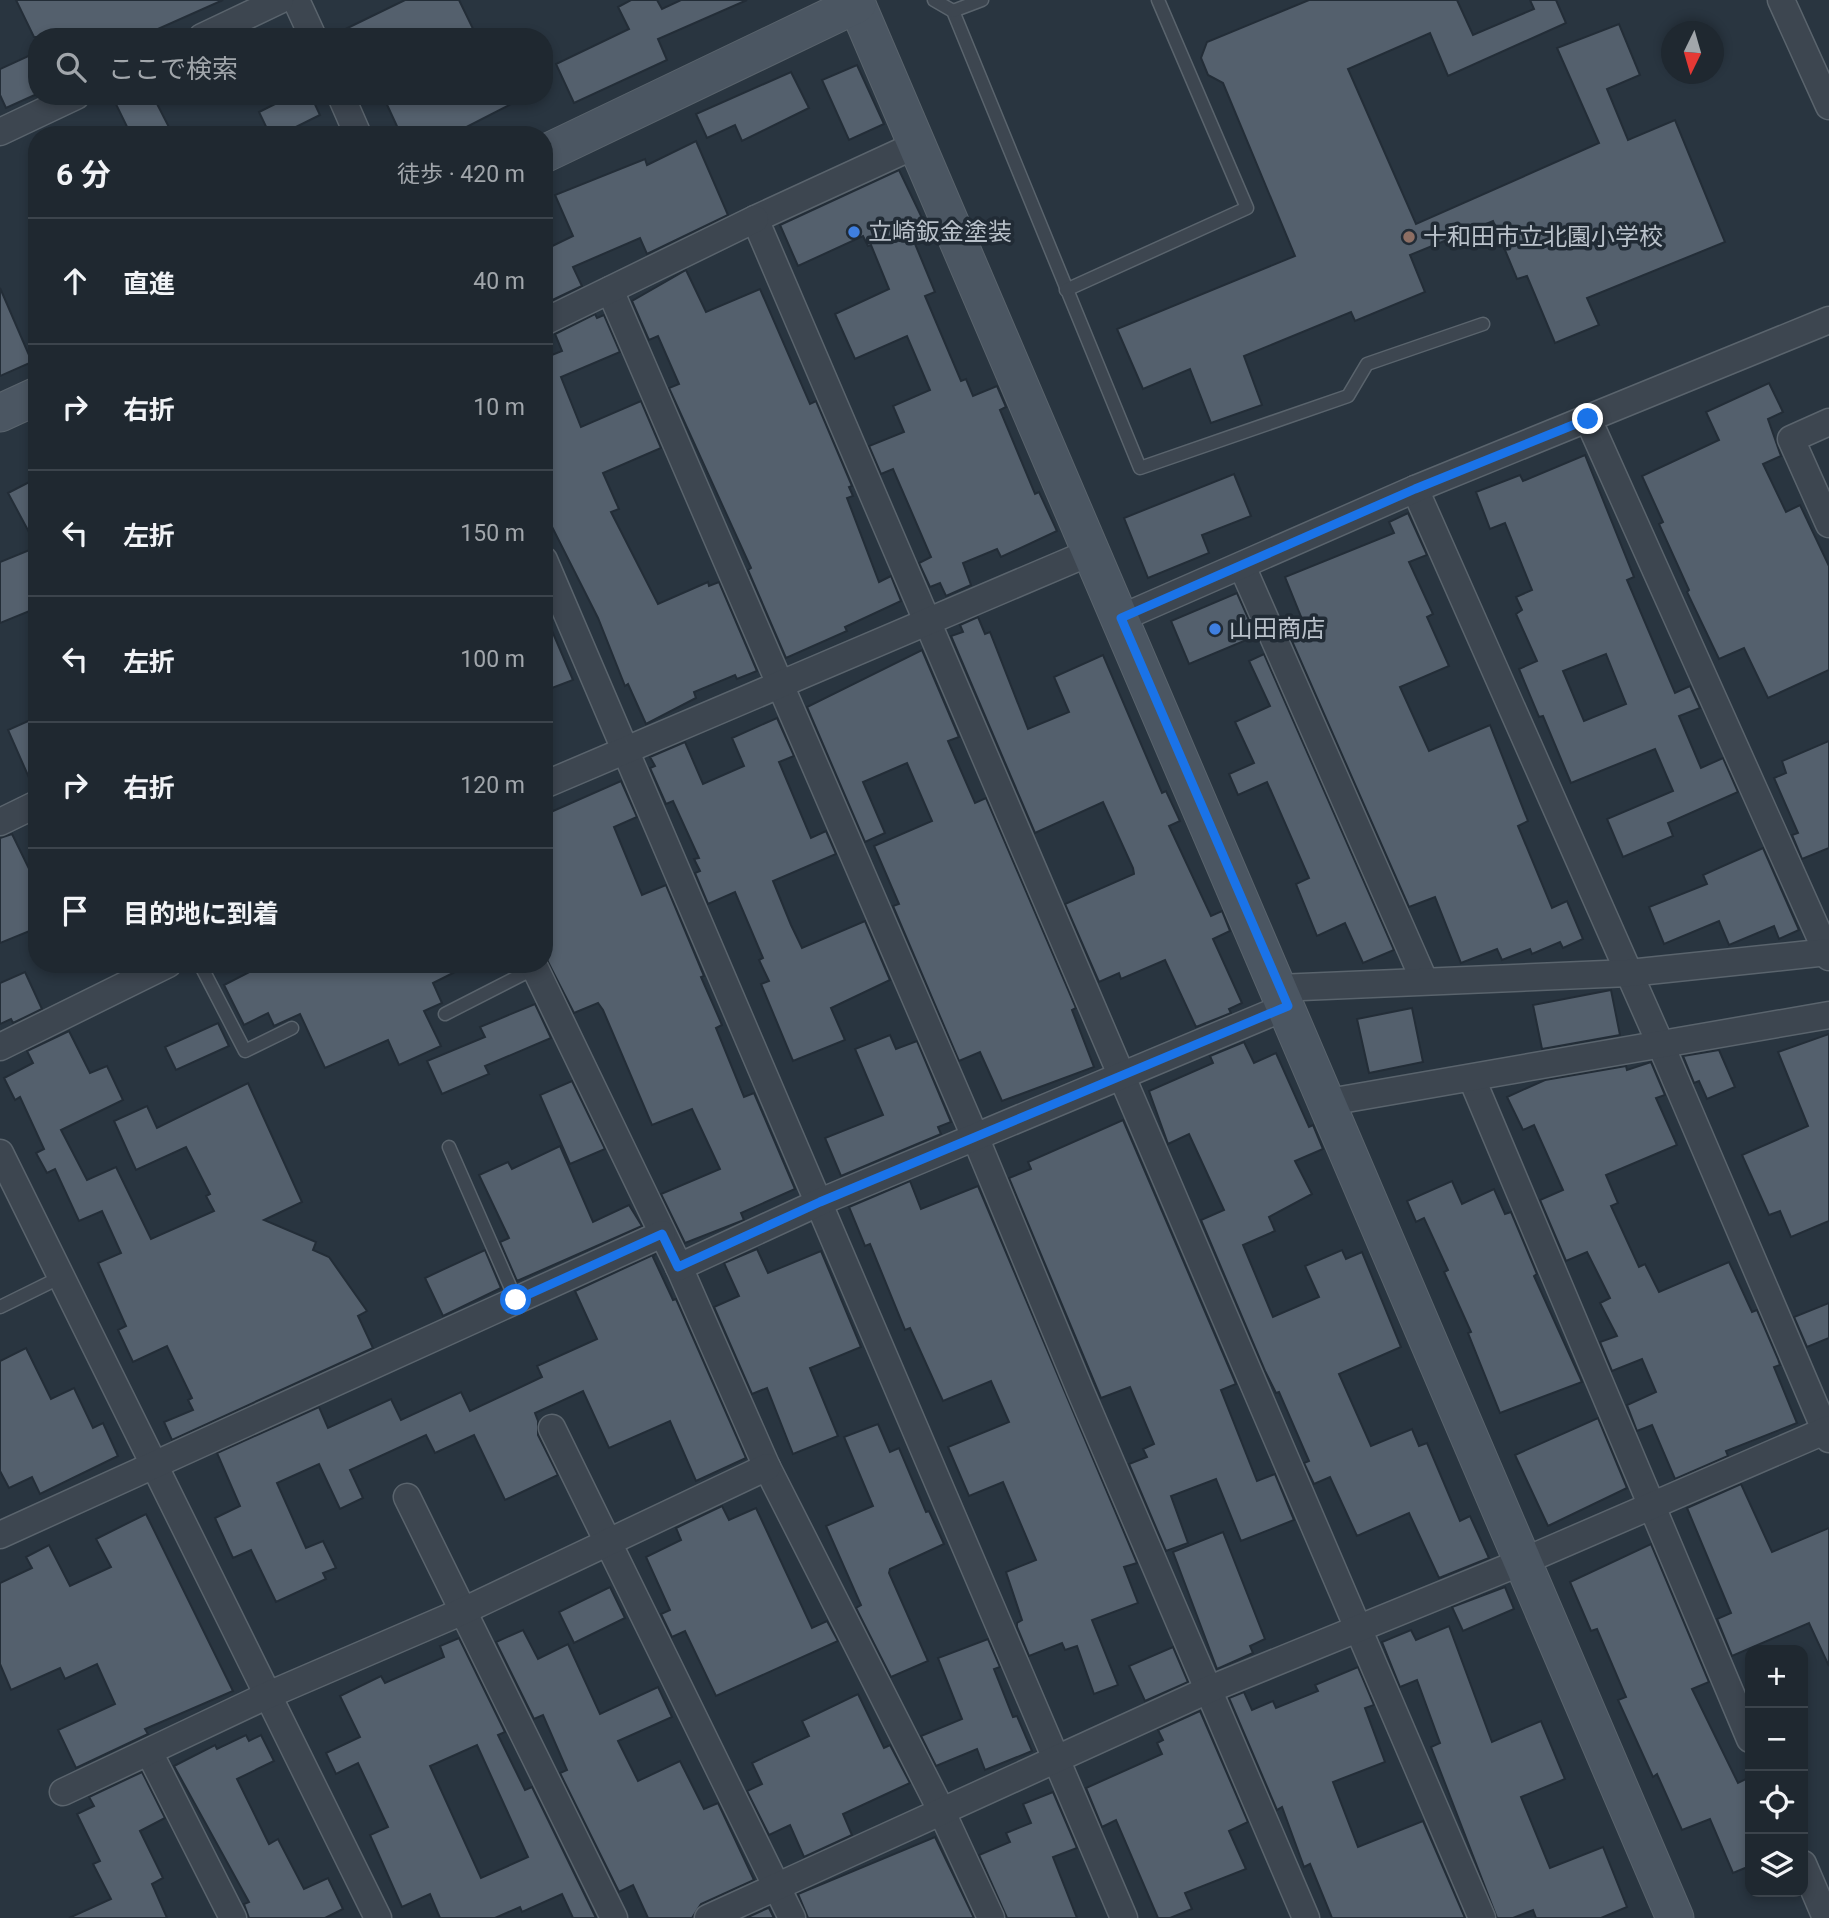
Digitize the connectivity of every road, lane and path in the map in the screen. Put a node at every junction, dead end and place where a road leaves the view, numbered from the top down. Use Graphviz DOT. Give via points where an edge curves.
graph roads {
  1 [pos="280,0"];
  2 [pos="296,0"];
  3 [pos="934,0"];
  4 [pos="982,0"];
  5 [pos="1157,0"];
  6 [pos="1781,0"];
  7 [pos="862,1"];
  8 [pos="953,11"];
  9 [pos="221,28"];
  10 [pos="309,28"];
  11 [pos="57,105"];
  12 [pos="345,105"];
  13 [pos="1829,106"];
  14 [pos="354,126"];
  15 [pos="0,132"];
  16 [pos="918,144"];
  17 [pos="553,150"];
  18 [pos="755,219"];
  19 [pos="610,290"];
  20 [pos="1066,290"];
  21 [pos="553,317"];
  22 [pos="1829,320"];
  23 [pos="1483,324"];
  24 [pos="28,400"];
  25 [pos="0,413"];
  26 [pos="1588,419"];
  27 [pos="1829,422"];
  28 [pos="1415,489"];
  29 [pos="1829,524"];
  30 [pos="1091,552"];
  31 [pos="1242,566"];
  32 [pos="553,583"];
  33 [pos="1121,618"];
  34 [pos="927,620"];
  35 [pos="781,682"];
  36 [pos="623,751"];
  37 [pos="553,781"];
  38 [pos="28,808"];
  39 [pos="0,822"];
  40 [pos="1828,954"];
  41 [pos="150,973"];
  42 [pos="205,973"];
  43 [pos="521,973"];
  44 [pos="537,973"];
  45 [pos="1629,973"];
  46 [pos="1424,980"];
  47 [pos="1283,997"];
  48 [pos="445,1014"];
  49 [pos="1829,1014"];
  50 [pos="292,1028"];
  51 [pos="1660,1043"];
  52 [pos="0,1046"];
  53 [pos="1121,1076"];
  54 [pos="1472,1079"];
  55 [pos="1329,1102"];
  56 [pos="976,1139"];
  57 [pos="449,1147"];
  58 [pos="0,1153"];
  59 [pos="820,1202"];
  60 [pos="662,1234"];
  61 [pos="678,1267"];
  62 [pos="61,1277"];
  63 [pos="516,1300"];
  64 [pos="0,1307"];
  65 [pos="552,1427"];
  66 [pos="1828,1433"];
  67 [pos="154,1465"];
  68 [pos="767,1467"];
  69 [pos="407,1497"];
  70 [pos="1651,1504"];
  71 [pos="0,1535"];
  72 [pos="609,1543"];
  73 [pos="1524,1561"];
  74 [pos="461,1612"];
  75 [pos="1361,1629"];
  76 [pos="1210,1689"];
  77 [pos="266,1696"];
  78 [pos="1745,1727"];
  79 [pos="149,1752"];
  80 [pos="1056,1759"];
  81 [pos="63,1792"];
  82 [pos="941,1810"];
  83 [pos="1808,1876"];
  84 [pos="776,1884"];
  85 [pos="233,1918"];
  86 [pos="378,1918"];
  87 [pos="614,1918"];
  88 [pos="708,1918"];
  89 [pos="792,1918"];
  90 [pos="991,1918"];
  91 [pos="1124,1918"];
  92 [pos="1306,1918"];
  93 [pos="1482,1918"];
  94 [pos="1675,1918"];
  95 [pos="1826,1918"];
  1 -- 9 [label="street"];
  2 -- 10 [label="street"];
  3 -- 8 [label="lane"];
  4 -- 8 [label="lane"];
  5 -- 20 [label="lane" via="1247,208"];
  6 -- 13 [label="street"];
  7 -- 16 [label="street"];
  7 -- 17 [label="street"];
  8 -- 20 [label="lane"];
  11 -- 15 [label="street"];
  12 -- 14 [label="street"];
  16 -- 18 [label="street"];
  16 -- 30 [label="street"];
  18 -- 19 [label="street"];
  18 -- 34 [label="street"];
  19 -- 21 [label="street"];
  19 -- 35 [label="street"];
  20 -- 23 [label="lane" via="1140,468 1348,396 1367,364"];
  22 -- 26 [label="street"];
  24 -- 25 [label="street"];
  26 -- 28 [label="street"];
  26 -- 40 [label="street"];
  27 -- 29 [label="street" via="1791,439"];
  28 -- 31 [label="street"];
  28 -- 45 [label="street"];
  30 -- 33 [label="street"];
  30 -- 34 [label="street"];
  31 -- 33 [label="street"];
  31 -- 46 [label="street"];
  32 -- 36 [label="street"];
  33 -- 47 [label="street"];
  34 -- 35 [label="street"];
  34 -- 53 [label="street"];
  35 -- 36 [label="street"];
  35 -- 56 [label="street"];
  36 -- 37 [label="street"];
  36 -- 59 [label="street"];
  38 -- 39 [label="street"];
  40 -- 45 [label="street"];
  41 -- 52 [label="street"];
  42 -- 50 [label="lane" via="245,1051"];
  43 -- 48 [label="lane"];
  44 -- 60 [label="street"];
  45 -- 46 [label="street"];
  45 -- 51 [label="street"];
  46 -- 47 [label="street"];
  47 -- 53 [label="street"];
  47 -- 55 [label="street"];
  49 -- 51 [label="street"];
  51 -- 54 [label="street"];
  51 -- 66 [label="street"];
  53 -- 56 [label="street"];
  53 -- 75 [label="street"];
  54 -- 55 [label="street"];
  54 -- 70 [label="street"];
  55 -- 73 [label="street"];
  56 -- 59 [label="street"];
  56 -- 76 [label="street"];
  57 -- 63 [label="lane"];
  58 -- 62 [label="street"];
  59 -- 61 [label="street"];
  59 -- 80 [label="street"];
  60 -- 61 [label="street"];
  60 -- 63 [label="street"];
  61 -- 68 [label="street"];
  62 -- 64 [label="lane"];
  62 -- 67 [label="street"];
  63 -- 67 [label="street"];
  65 -- 72 [label="street"];
  66 -- 70 [label="street"];
  67 -- 71 [label="street"];
  67 -- 77 [label="street"];
  68 -- 72 [label="street"];
  68 -- 82 [label="street"];
  69 -- 74 [label="street"];
  70 -- 73 [label="street"];
  70 -- 78 [label="street"];
  72 -- 74 [label="street"];
  72 -- 84 [label="street"];
  73 -- 75 [label="street"];
  73 -- 94 [label="street"];
  74 -- 77 [label="street"];
  74 -- 87 [label="street"];
  75 -- 76 [label="street"];
  75 -- 93 [label="street"];
  76 -- 80 [label="street"];
  76 -- 92 [label="street"];
  77 -- 79 [label="street"];
  77 -- 86 [label="street"];
  79 -- 81 [label="street"];
  79 -- 85 [label="street"];
  80 -- 82 [label="street"];
  80 -- 91 [label="street"];
  82 -- 84 [label="street"];
  82 -- 90 [label="street"];
  83 -- 95 [label="street"];
  84 -- 88 [label="street"];
  84 -- 89 [label="street"];
}
